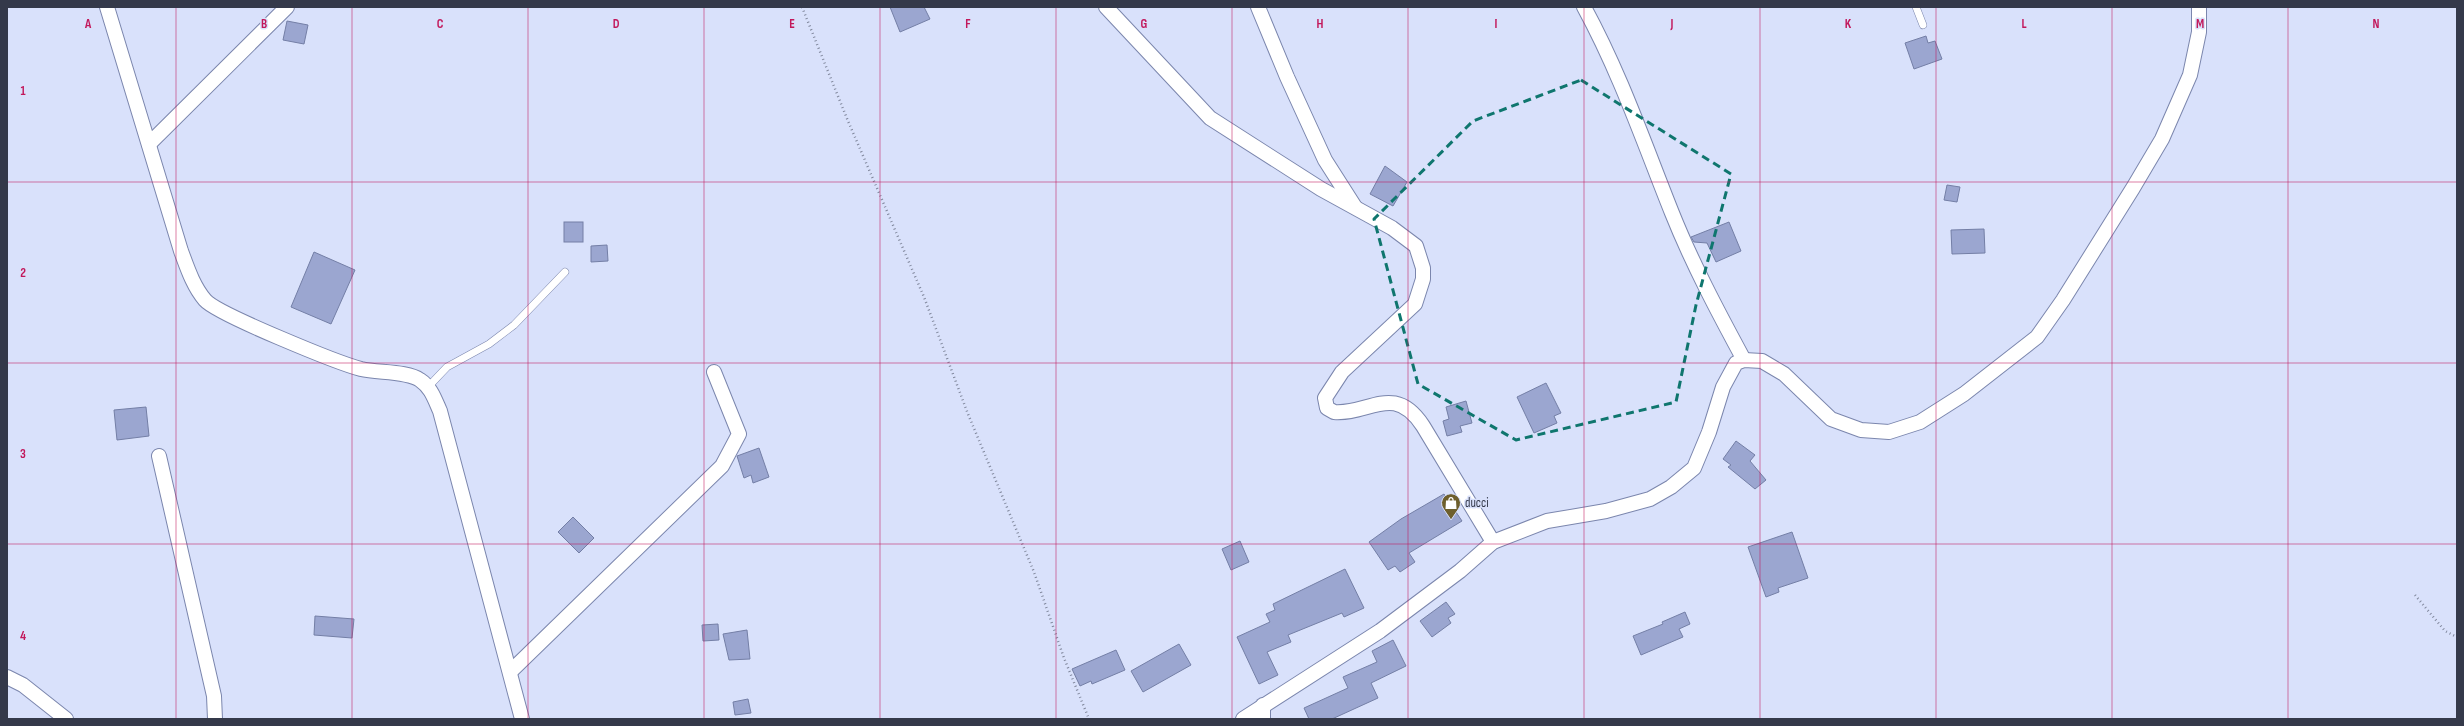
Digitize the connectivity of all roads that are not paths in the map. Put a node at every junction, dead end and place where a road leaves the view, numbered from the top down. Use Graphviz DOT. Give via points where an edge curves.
graph roads {
  1 [pos="105,7"];
  2 [pos="287,7"];
  3 [pos="1106,7"];
  4 [pos="1258,7"];
  5 [pos="1584,7"];
  6 [pos="1916,7"];
  7 [pos="2199,7"];
  8 [pos="1923,25"];
  9 [pos="149,144"];
  10 [pos="1357,209"];
  11 [pos="565,272"];
  12 [pos="1744,360"];
  13 [pos="714,372"];
  14 [pos="428,388"];
  15 [pos="159,456"];
  16 [pos="1493,542"];
  17 [pos="510,672"];
  18 [pos="7,677"];
  19 [pos="1263,712"];
  20 [pos="66,719"];
  21 [pos="215,719"];
  22 [pos="522,719"];
  23 [pos="1243,719"];
  1 -- 9 [label="street"];
  2 -- 9 [label="street"];
  3 -- 10 [label="street" via="1210,118"];
  4 -- 10 [label="street" via="1325,160"];
  5 -- 12 [label="street" via="1608,51 1676,221 1711,298"];
  6 -- 8 [label="lane"];
  7 -- 12 [label="street" via="2199,32 2190,75 2162,139 2063,300 2036,337 2004,363 1964,394 1920,422 1889,432 1862,430 1831,419 1784,374 1762,362"];
  9 -- 14 [label="street" via="188,271 206,301 228,315 354,367 406,375 420,380"];
  10 -- 16 [label="street" via="1392,228 1416,246 1423,268 1422,288 1415,304 1342,372 1326,398 1327,408 1334,412 1385,402 1411,412 1423,426"];
  11 -- 14 [label="lane" via="514,325 489,344 447,367"];
  12 -- 16 [label="street" via="1736,363 1723,387 1694,468 1671,487 1650,499 1606,511 1547,521"];
  13 -- 17 [label="street" via="739,434 722,466"];
  14 -- 17 [label="street" via="440,411"];
  15 -- 21 [label="street" via="214,696"];
  16 -- 19 [label="street" via="1460,571 1380,631"];
  17 -- 22 [label="street"];
  18 -- 20 [label="street" via="23,685"];
  19 -- 23 [label="street"];
}
